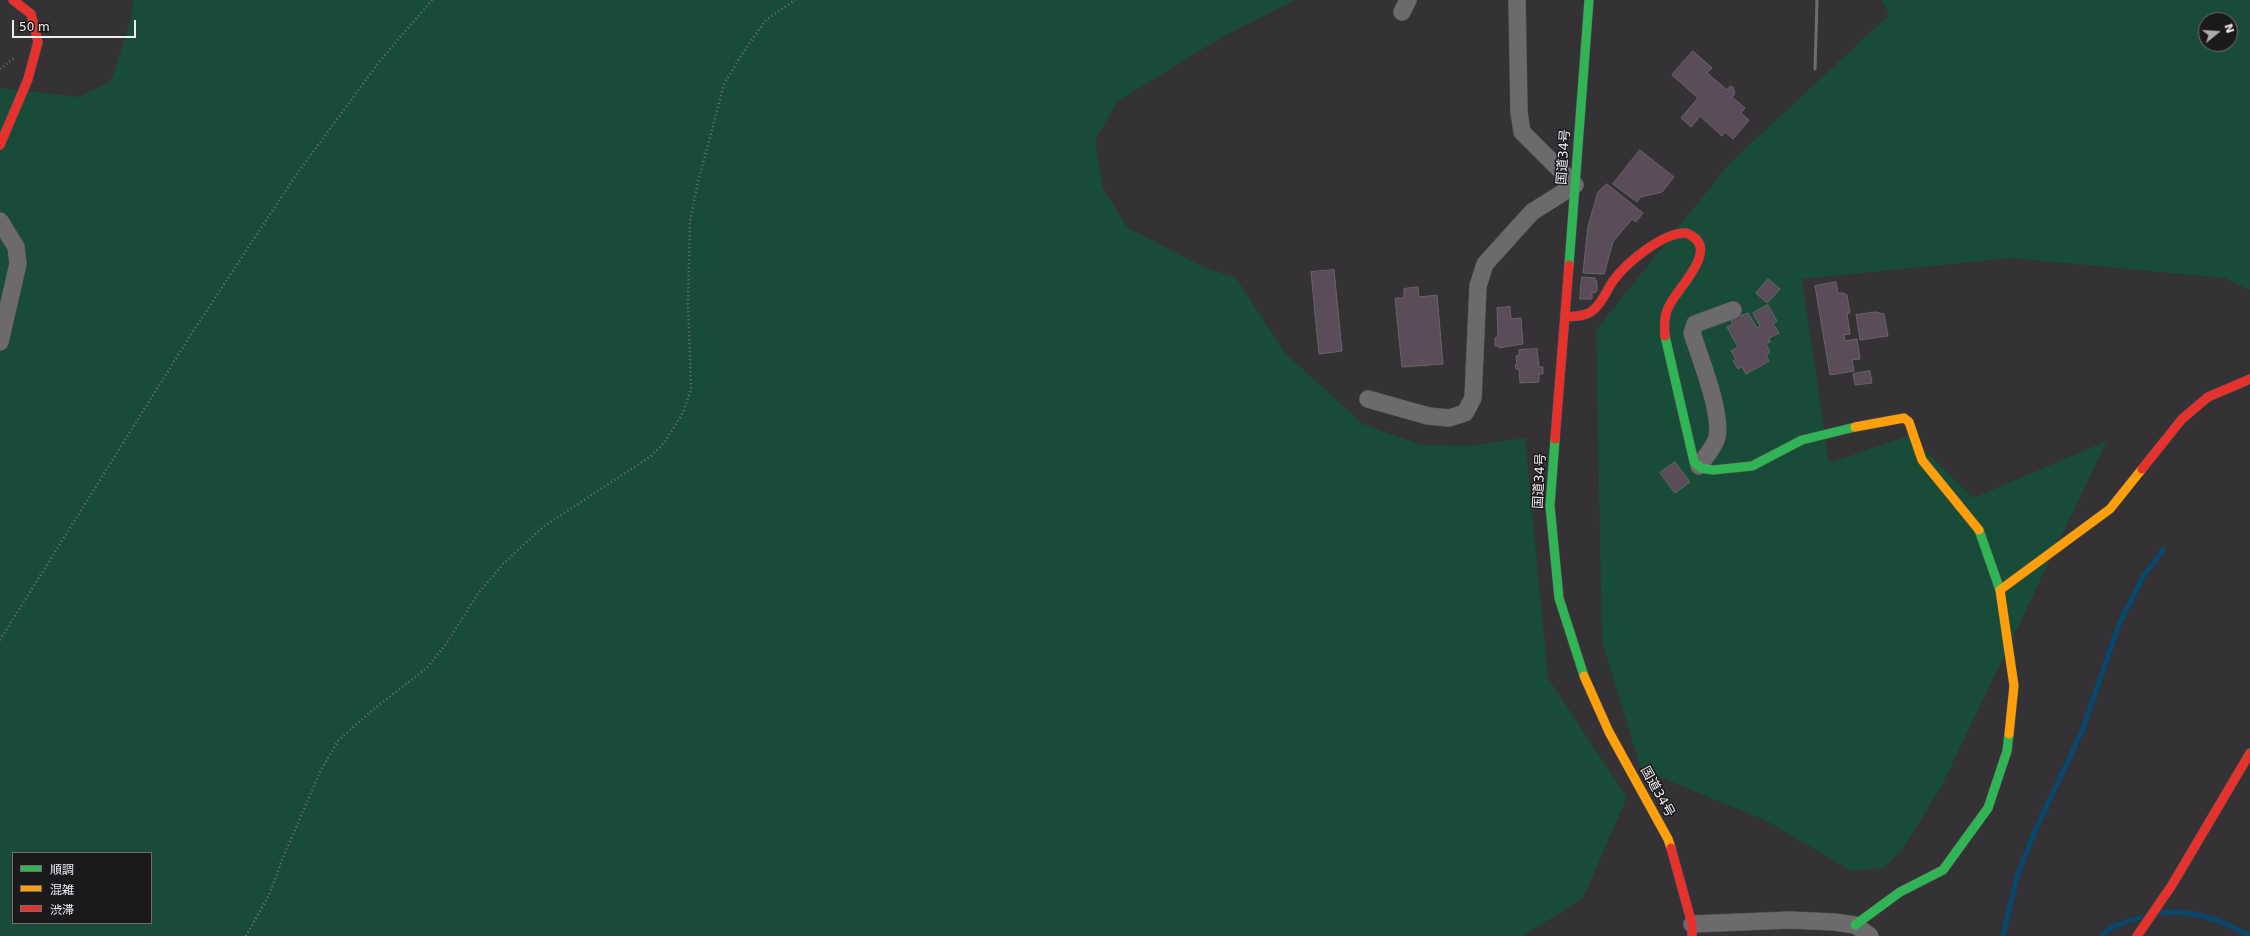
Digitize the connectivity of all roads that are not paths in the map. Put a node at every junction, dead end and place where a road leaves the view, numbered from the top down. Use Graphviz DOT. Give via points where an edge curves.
graph roads {
  1 [pos="13,0"];
  2 [pos="1517,0"];
  3 [pos="1589,0"];
  4 [pos="0,145"];
  5 [pos="1575,185"];
  6 [pos="0,221"];
  7 [pos="1733,310"];
  8 [pos="1565,316"];
  9 [pos="0,342"];
  10 [pos="2250,379"];
  11 [pos="1368,399"];
  12 [pos="1699,466"];
  13 [pos="2000,590"];
  14 [pos="2250,753"];
  15 [pos="1856,925"];
  16 [pos="1692,930"];
  17 [pos="1870,936"];
  18 [pos="2137,936"];
  1 -- 4 [label="main road" via="31,14 38,42 28,80"];
  2 -- 5 [label="street" via="1519,112 1522,132"];
  3 -- 5 [label="main road, 国道34号"];
  5 -- 8 [label="main road, 国道34号"];
  5 -- 11 [label="street" via="1532,212 1485,264 1478,286 1473,398 1465,413 1449,418 1428,416"];
  6 -- 9 [label="street" via="16,247 18,264"];
  7 -- 12 [label="street" via="1695,324 1692,333 1716,411 1718,428 1717,439"];
  8 -- 12 [label="main road" via="1587,314 1600,305 1610,285 1634,260 1668,235 1681,232 1691,236 1700,246 1701,256 1697,267 1675,292 1665,316 1665,344 1694,462"];
  8 -- 16 [label="main road, 国道34号" via="1550,506 1559,598 1586,682 1609,732 1668,840"];
  10 -- 13 [label="main road" via="2208,397 2182,419 2110,509"];
  12 -- 13 [label="main road" via="1713,470 1752,466 1802,440 1904,418 1909,422 1922,460 1982,532"];
  13 -- 15 [label="main road" via="2014,686 2007,751 1988,808 1942,870 1900,892"];
  14 -- 18 [label="main road" via="2172,885"];
  15 -- 16 [label="street" via="1790,920"];
  15 -- 17 [label="street"];
}
